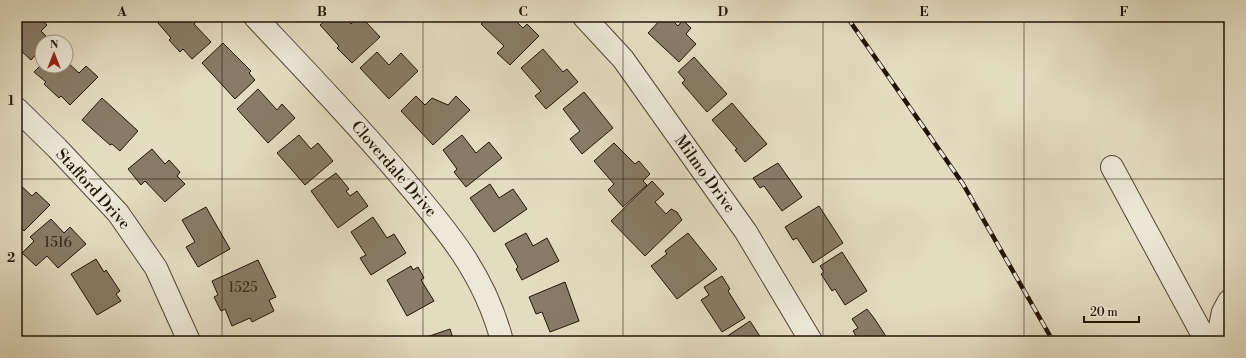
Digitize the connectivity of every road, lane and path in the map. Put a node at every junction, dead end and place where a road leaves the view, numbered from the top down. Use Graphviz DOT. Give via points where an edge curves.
graph roads {
  1 [pos="255,17"];
  2 [pos="584,17"];
  3 [pos="17,109"];
  4 [pos="1112,168"];
  5 [pos="1229,301"];
  6 [pos="189,341"];
  7 [pos="502,341"];
  8 [pos="811,341"];
  9 [pos="1206,341"];
  10 [pos="1217,341"];
  1 -- 7 [label="street, Cloverdale Drive" via="368,136 445,229 475,272"];
  2 -- 8 [label="street, Milmo Drive" via="623,59 746,232"];
  3 -- 6 [label="street, Stafford Drive" via="118,213 156,268"];
  4 -- 9 [label="street"];
  5 -- 10 [label="street" via="1223,312"];
}
